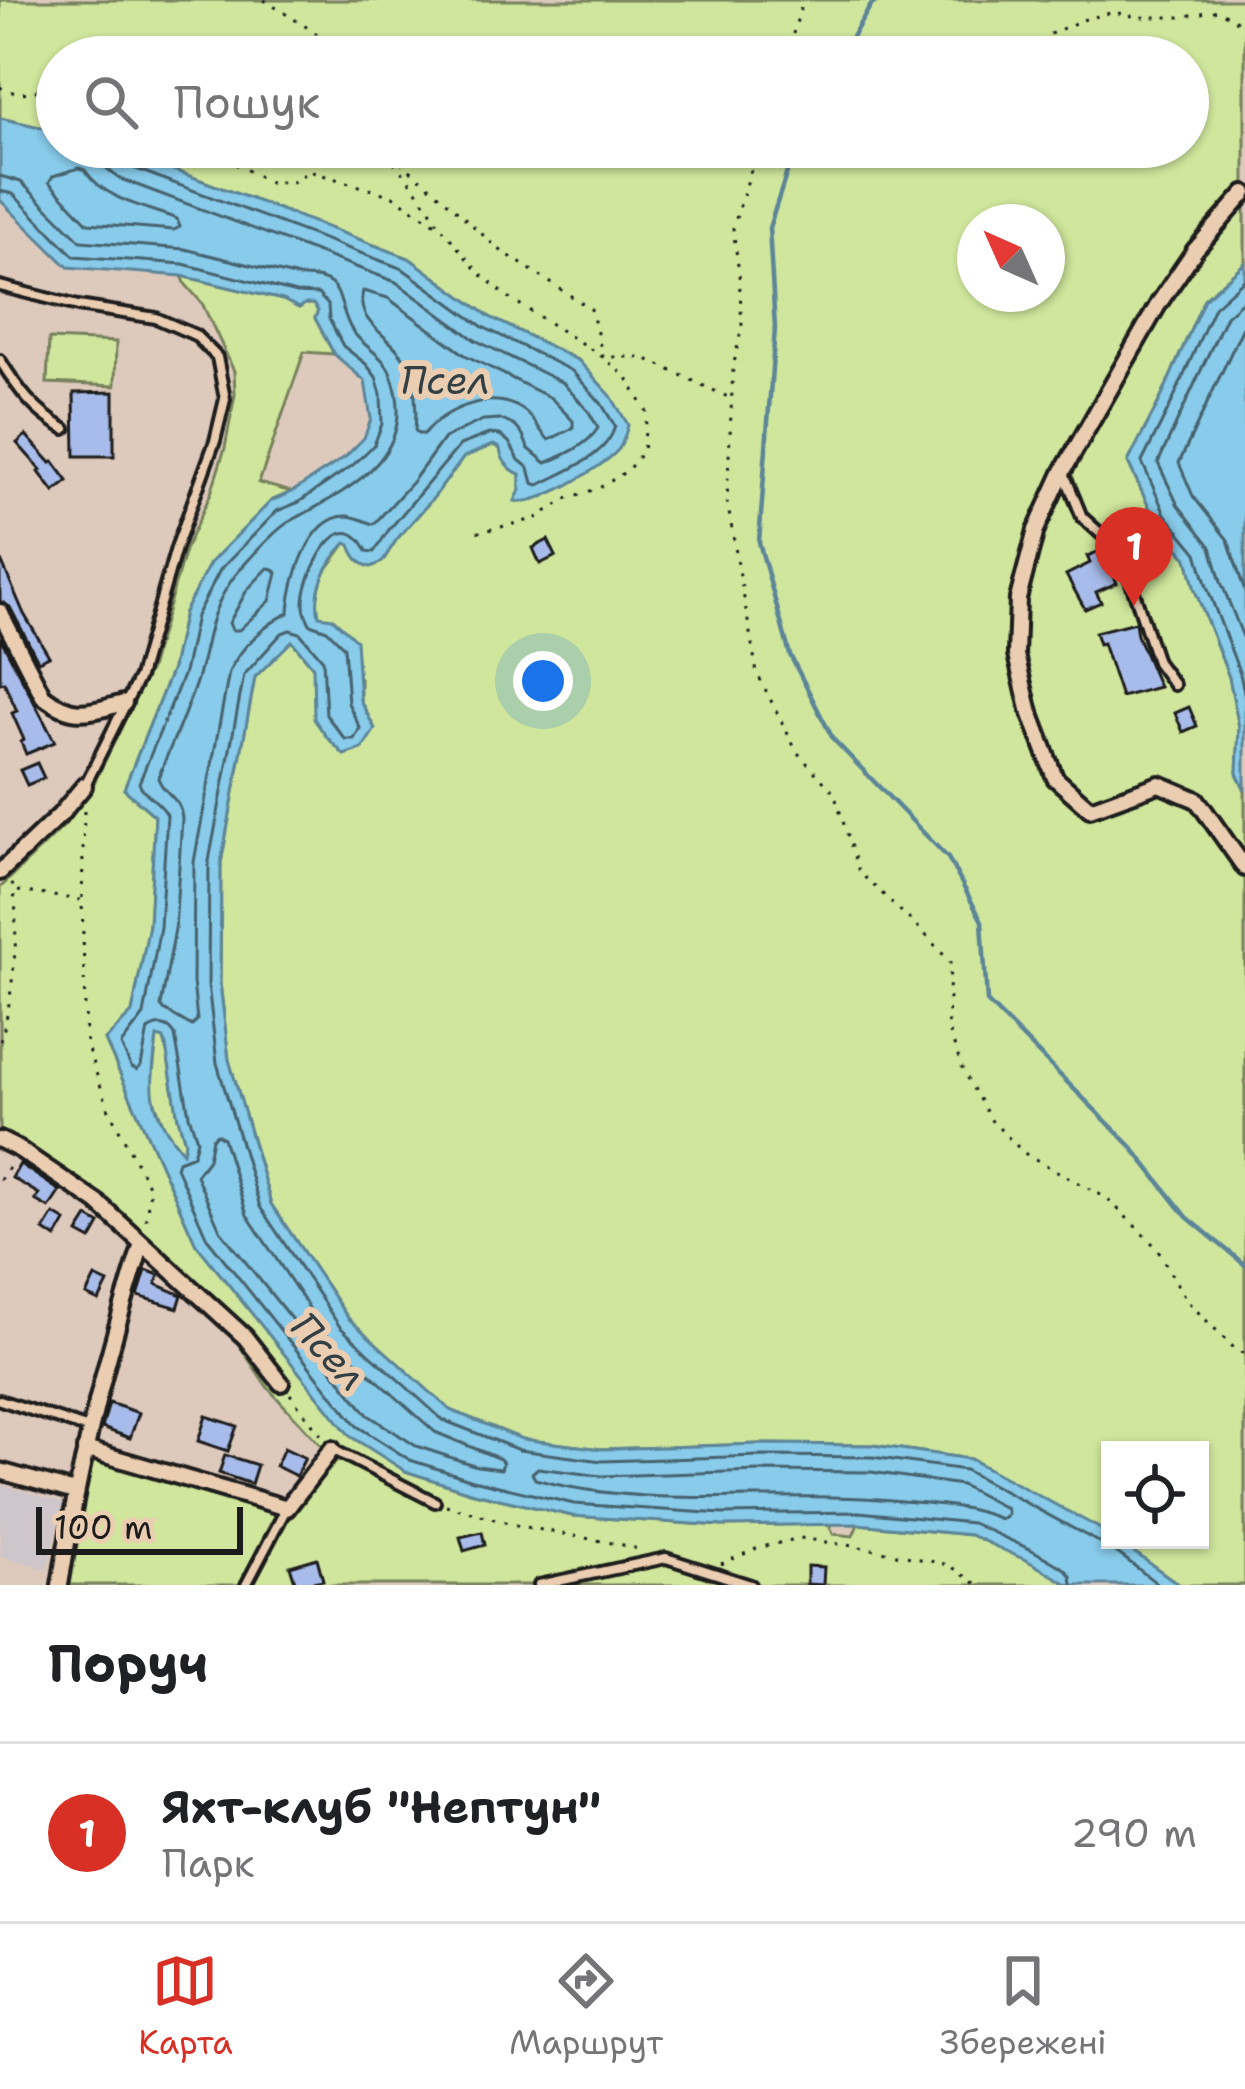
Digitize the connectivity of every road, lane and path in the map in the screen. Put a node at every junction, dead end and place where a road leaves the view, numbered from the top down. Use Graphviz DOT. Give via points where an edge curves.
graph roads {
  1 [pos="264,0"];
  2 [pos="803,0"];
  3 [pos="1245,26"];
  4 [pos="1050,34"];
  5 [pos="321,36"];
  6 [pos="792,36"];
  7 [pos="0,86"];
  8 [pos="36,92"];
  9 [pos="242,168"];
  10 [pos="399,168"];
  11 [pos="405,168"];
  12 [pos="752,168"];
  13 [pos="1245,193"];
  14 [pos="442,228"];
  15 [pos="0,286"];
  16 [pos="603,357"];
  17 [pos="0,360"];
  18 [pos="731,399"];
  19 [pos="65,429"];
  20 [pos="1063,471"];
  21 [pos="471,534"];
  22 [pos="0,611"];
  23 [pos="1174,685"];
  24 [pos="124,703"];
  25 [pos="84,786"];
  26 [pos="1245,868"];
  27 [pos="2,869"];
  28 [pos="16,891"];
  29 [pos="82,900"];
  30 [pos="0,1041"];
  31 [pos="0,1140"];
  32 [pos="20,1150"];
  33 [pos="0,1180"];
  34 [pos="142,1244"];
  35 [pos="1245,1354"];
  36 [pos="281,1383"];
  37 [pos="0,1400"];
  38 [pos="90,1429"];
  39 [pos="86,1449"];
  40 [pos="332,1450"];
  41 [pos="0,1471"];
  42 [pos="75,1492"];
  43 [pos="435,1502"];
  44 [pos="287,1508"];
  45 [pos="666,1558"];
  46 [pos="709,1570"];
  47 [pos="60,1585"];
  48 [pos="246,1585"];
  49 [pos="539,1585"];
  50 [pos="751,1585"];
  51 [pos="978,1585"];
  1 -- 5 [label="path"];
  2 -- 6 [label="path"];
  3 -- 4 [label="path" via="1218,10 1180,17 1114,12"];
  7 -- 8 [label="path"];
  9 -- 14 [label="path" via="268,182 292,182 309,171 393,196"];
  10 -- 14 [label="path"];
  11 -- 16 [label="path" via="497,248 591,309"];
  12 -- 18 [label="path" via="733,228 742,326"];
  13 -- 20 [label="street" via="1159,303"];
  14 -- 16 [label="path" via="508,298"];
  15 -- 24 [label="lane" via="156,318 195,334 218,357 225,399 215,441"];
  16 -- 18 [label="path" via="642,357"];
  16 -- 21 [label="path" via="646,412 643,451 627,471 536,519"];
  17 -- 19 [label="lane" via="31,405"];
  18 -- 35 [label="path" via="727,501 757,673 797,752 834,793 859,872 950,962 948,1028 963,1071 991,1120 1024,1153 1108,1199 1156,1247 1187,1301"];
  20 -- 23 [label="lane" via="1082,517 1121,552 1156,662"];
  20 -- 26 [label="street" via="1018,599 1016,655 1055,778 1090,809 1160,784 1197,800"];
  22 -- 24 [label="street" via="55,705 69,712"];
  24 -- 25 [label="lane"];
  25 -- 27 [label="street"];
  25 -- 29 [label="path"];
  27 -- 28 [label="path"];
  28 -- 29 [label="path"];
  28 -- 30 [label="path" via="14,968"];
  29 -- 34 [label="path" via="86,1045 150,1189"];
  31 -- 32 [label="street"];
  32 -- 33 [label="path"];
  32 -- 34 [label="street"];
  34 -- 36 [label="street" via="245,1337"];
  34 -- 38 [label="street"];
  36 -- 40 [label="path"];
  37 -- 38 [label="lane"];
  38 -- 39 [label="street"];
  39 -- 42 [label="street"];
  39 -- 44 [label="street"];
  40 -- 43 [label="lane"];
  40 -- 44 [label="street"];
  41 -- 42 [label="street"];
  42 -- 47 [label="street"];
  43 -- 45 [label="path"];
  44 -- 48 [label="lane"];
  45 -- 46 [label="lane"];
  45 -- 49 [label="lane"];
  46 -- 50 [label="lane"];
  46 -- 51 [label="path" via="800,1538 949,1565"];
}
